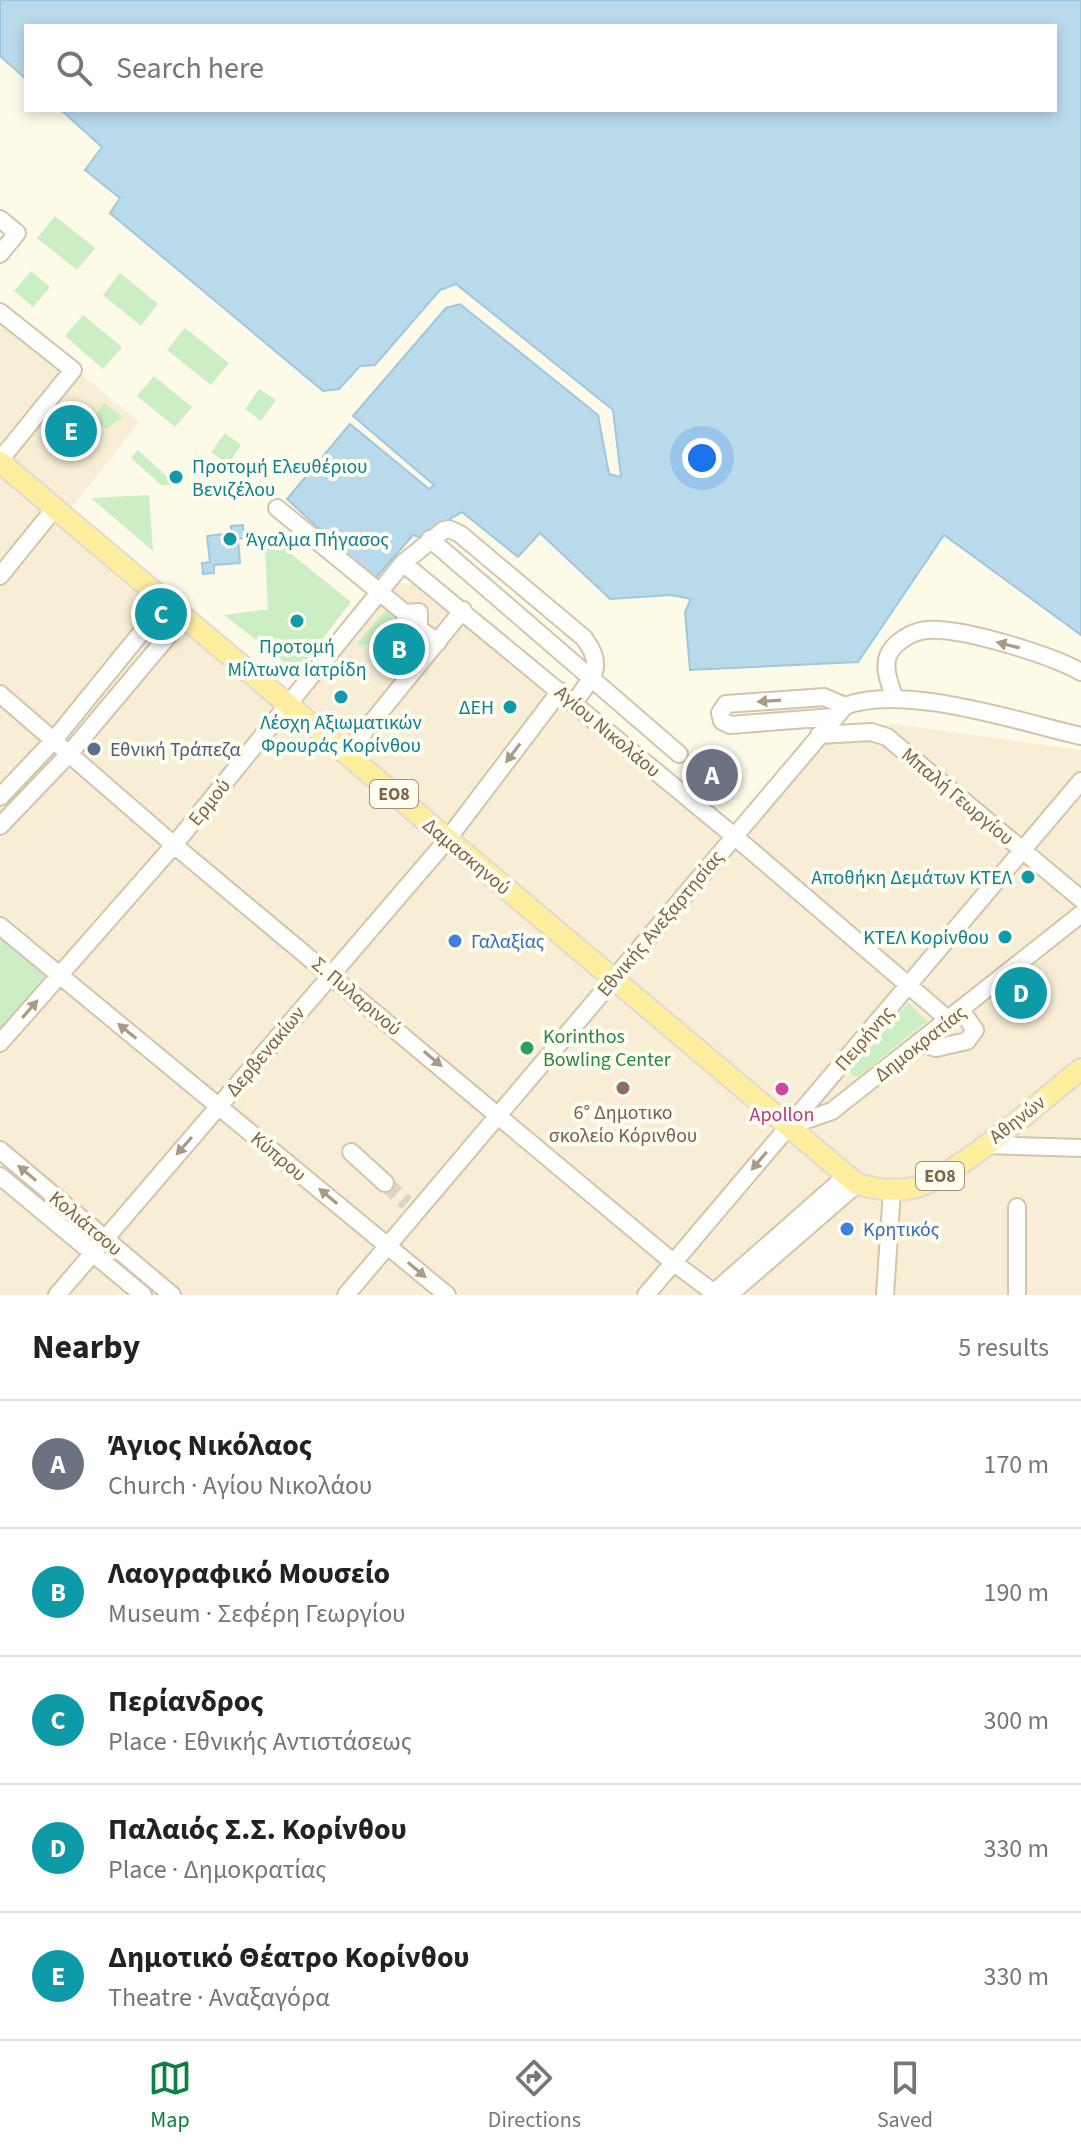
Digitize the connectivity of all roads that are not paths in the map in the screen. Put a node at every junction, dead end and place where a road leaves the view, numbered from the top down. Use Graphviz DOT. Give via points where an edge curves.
graph roads {
  1 [pos="0,219"];
  2 [pos="0,254"];
  3 [pos="0,312"];
  4 [pos="0,461"];
  5 [pos="55,508"];
  6 [pos="277,508"];
  7 [pos="430,539"];
  8 [pos="407,566"];
  9 [pos="0,576"];
  10 [pos="438,590"];
  11 [pos="377,591"];
  12 [pos="166,602"];
  13 [pos="463,610"];
  14 [pos="184,617"];
  15 [pos="414,618"];
  16 [pos="438,642"];
  17 [pos="1081,672"];
  18 [pos="590,680"];
  19 [pos="560,691"];
  20 [pos="0,694"];
  21 [pos="894,698"];
  22 [pos="574,703"];
  23 [pos="288,705"];
  24 [pos="839,711"];
  25 [pos="819,735"];
  26 [pos="1081,736"];
  27 [pos="54,740"];
  28 [pos="69,754"];
  29 [pos="346,754"];
  30 [pos="679,754"];
  31 [pos="1081,781"];
  32 [pos="0,797"];
  33 [pos="0,826"];
  34 [pos="734,836"];
  35 [pos="447,840"];
  36 [pos="174,845"];
  37 [pos="1023,851"];
  38 [pos="1081,899"];
  39 [pos="1081,914"];
  40 [pos="2,932"];
  41 [pos="330,973"];
  42 [pos="59,975"];
  43 [pos="613,979"];
  44 [pos="909,986"];
  45 [pos="955,1015"];
  46 [pos="1,1041"];
  47 [pos="920,1043"];
  48 [pos="1081,1069"];
  49 [pos="219,1106"];
  50 [pos="499,1114"];
  51 [pos="787,1127"];
  52 [pos="983,1145"];
  53 [pos="1081,1148"];
  54 [pos="0,1150"];
  55 [pos="351,1152"];
  56 [pos="0,1176"];
  57 [pos="851,1180"];
  58 [pos="385,1183"];
  59 [pos="892,1190"];
  60 [pos="1017,1207"];
  61 [pos="103,1237"];
  62 [pos="388,1246"];
  63 [pos="92,1253"];
  64 [pos="674,1263"];
  65 [pos="718,1294"];
  66 [pos="57,1295"];
  67 [pos="143,1295"];
  68 [pos="172,1295"];
  69 [pos="348,1295"];
  70 [pos="447,1295"];
  71 [pos="646,1295"];
  72 [pos="885,1295"];
  73 [pos="1017,1295"];
  1 -- 2 [label="street" via="17,233"];
  3 -- 4 [label="street" via="73,370"];
  4 -- 5 [label="main road, Δαμασκηνού / ΕΟ8"];
  5 -- 9 [label="street"];
  5 -- 12 [label="main road, Δαμασκηνού / ΕΟ8"];
  6 -- 11 [label="street"];
  7 -- 8 [label="street, Ερμού"];
  7 -- 18 [label="street"];
  7 -- 18 [label="street" via="444,530 455,531 584,638 596,655"];
  8 -- 10 [label="street, Αγίου Νικολάου"];
  8 -- 11 [label="street, Ερμού"];
  10 -- 13 [label="street, Αγίου Νικολάου"];
  10 -- 15 [label="street"];
  11 -- 15 [label="street"];
  11 -- 23 [label="street, Ερμού"];
  12 -- 14 [label="main road, Δαμασκηνού / ΕΟ8"];
  12 -- 27 [label="street"];
  13 -- 16 [label="street"];
  13 -- 19 [label="street, Αγίου Νικολάου"];
  14 -- 23 [label="main road, Δαμασκηνού / ΕΟ8"];
  14 -- 28 [label="street"];
  15 -- 16 [label="street"];
  16 -- 29 [label="street"];
  17 -- 21 [label="street, one-way" via="1009,644 927,629 907,635 888,654 885,670"];
  18 -- 22 [label="street"];
  18 -- 30 [label="street"];
  19 -- 22 [label="street, Αγίου Νικολάου"];
  19 -- 35 [label="street, Δερβενακίων, one-way"];
  20 -- 27 [label="street, Σ. Πυλαρινού"];
  21 -- 24 [label="street" via="861,700"];
  21 -- 26 [label="street"];
  22 -- 34 [label="street, Αγίου Νικολάου"];
  23 -- 29 [label="main road, Δαμασκηνού / ΕΟ8"];
  23 -- 36 [label="street, Ερμού"];
  24 -- 24 [label="street, one-way" via="824,697 726,704 720,713 730,725"];
  24 -- 25 [label="street, Εθνικής Ανεξαρτησίας"];
  25 -- 34 [label="street, Εθνικής Ανεξαρτησίας"];
  25 -- 37 [label="street, Μπαλή Γεωργίου" via="871,732 887,737"];
  27 -- 28 [label="street, Σ. Πυλαρινού"];
  27 -- 32 [label="street"];
  28 -- 33 [label="street"];
  28 -- 36 [label="street, Σ. Πυλαρινού"];
  29 -- 35 [label="main road, Δαμασκηνού / ΕΟ8"];
  31 -- 37 [label="street, Πειρήνης"];
  34 -- 43 [label="street, Εθνικής Ανεξαρτησίας"];
  34 -- 44 [label="street, Αγίου Νικολάου"];
  35 -- 41 [label="street, Δερβενακίων"];
  35 -- 43 [label="main road, Δαμασκηνού / ΕΟ8"];
  36 -- 41 [label="street, Σ. Πυλαρινού"];
  36 -- 42 [label="street, Ερμού"];
  37 -- 38 [label="street, Μπαλή Γεωργίου"];
  37 -- 44 [label="street, Πειρήνης"];
  39 -- 45 [label="street, Δημοκρατίας"];
  40 -- 42 [label="street, Κύπρου"];
  41 -- 49 [label="street, Δερβενακίων"];
  41 -- 50 [label="street, Σ. Πυλαρινού, one-way"];
  46 -- 42 [label="street, Ερμού, one-way"];
  49 -- 42 [label="street, Κύπρου, one-way"];
  43 -- 50 [label="street, Εθνικής Ανεξαρτησίας"];
  43 -- 51 [label="main road, Δαμασκηνού / ΕΟ8"];
  44 -- 45 [label="street, Αγίου Νικολάου"];
  44 -- 51 [label="street, Πειρήνης"];
  45 -- 47 [label="street, Δημοκρατίας"];
  45 -- 47 [label="street" via="975,1030 967,1041 936,1048"];
  47 -- 51 [label="street, Δημοκρατίας" via="832,1111"];
  48 -- 52 [label="main road, Αθηνών / ΕΟ8"];
  49 -- 61 [label="street, Δερβενακίων, one-way"];
  62 -- 49 [label="street, Κύπρου, one-way"];
  50 -- 62 [label="street, Εθνικής Ανεξαρτησίας" via="412,1207"];
  50 -- 64 [label="street, Σ. Πυλαρινού"];
  51 -- 57 [label="main road, Αθηνών / ΕΟ8"];
  51 -- 64 [label="street, Πειρήνης, one-way"];
  52 -- 53 [label="street"];
  52 -- 59 [label="main road, Αθηνών / ΕΟ8" via="925,1184"];
  61 -- 54 [label="street, Κολιάτσου, one-way"];
  55 -- 58 [label="street"];
  56 -- 63 [label="street, Κολιάτσου"];
  57 -- 59 [label="main road, Αθηνών / ΕΟ8"];
  57 -- 65 [label="street"];
  59 -- 72 [label="street"];
  60 -- 73 [label="street"];
  61 -- 63 [label="street, Δερβενακίων"];
  61 -- 68 [label="street, Κολιάτσου"];
  62 -- 69 [label="street, Εθνικής Ανεξαρτησίας"];
  62 -- 70 [label="street, Κύπρου, one-way"];
  63 -- 66 [label="street, Δερβενακίων"];
  63 -- 67 [label="street, Κολιάτσου"];
  64 -- 65 [label="street, Σ. Πυλαρινού"];
  64 -- 71 [label="street, Πειρήνης"];
}
